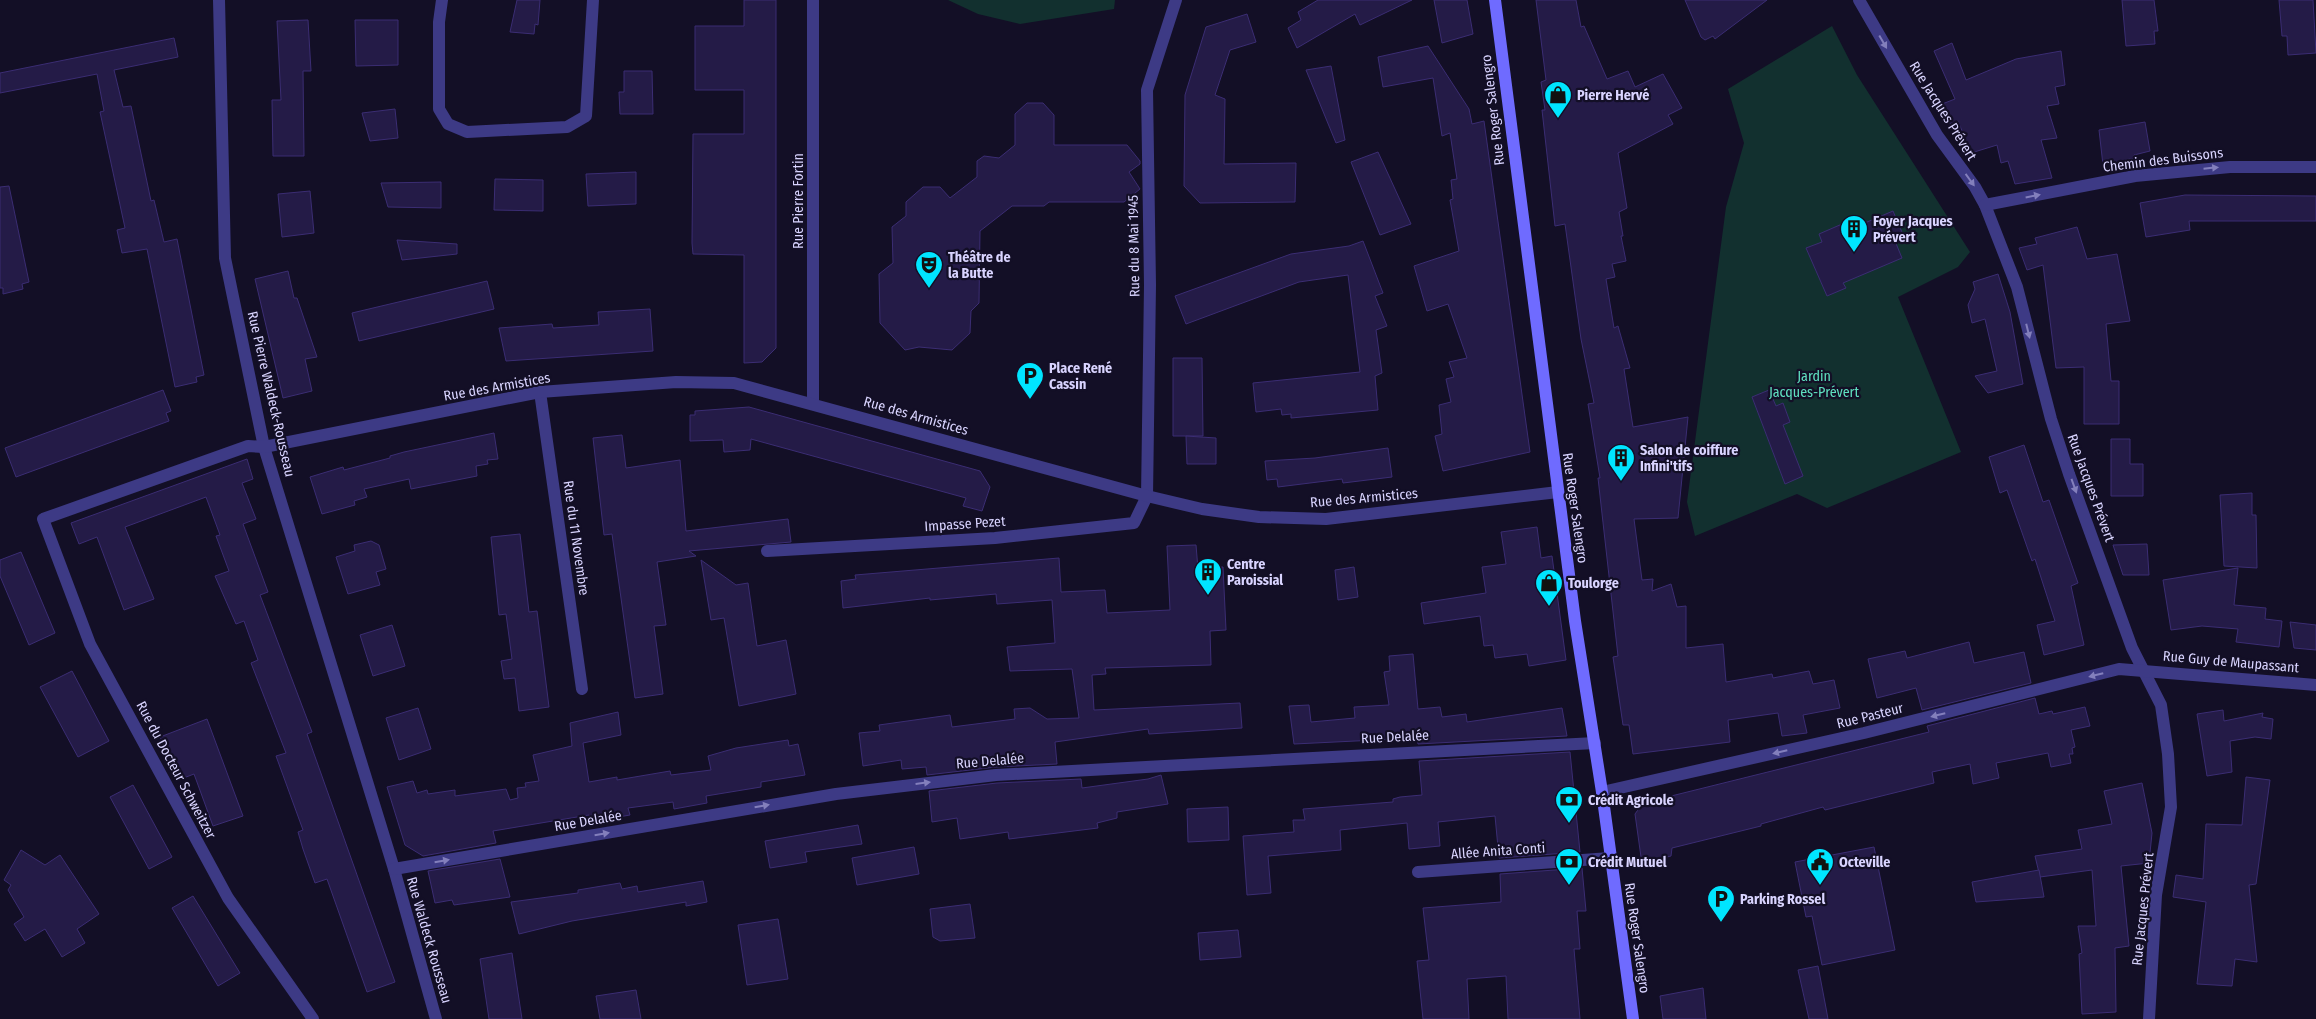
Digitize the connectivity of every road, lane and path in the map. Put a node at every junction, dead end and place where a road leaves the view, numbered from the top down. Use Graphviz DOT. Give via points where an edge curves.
graph roads {
  1 [pos="219,0"];
  2 [pos="442,0"];
  3 [pos="593,0"];
  4 [pos="813,0"];
  5 [pos="1176,0"];
  6 [pos="1495,0"];
  7 [pos="1859,0"];
  8 [pos="2316,168"];
  9 [pos="1985,205"];
  10 [pos="540,392"];
  11 [pos="813,403"];
  12 [pos="264,447"];
  13 [pos="1558,492"];
  14 [pos="1147,496"];
  15 [pos="43,519"];
  16 [pos="767,551"];
  17 [pos="2144,670"];
  18 [pos="2316,685"];
  19 [pos="582,688"];
  20 [pos="1595,743"];
  21 [pos="1602,792"];
  22 [pos="1610,858"];
  23 [pos="394,869"];
  24 [pos="1418,872"];
  25 [pos="313,1019"];
  26 [pos="435,1019"];
  27 [pos="1633,1019"];
  28 [pos="2149,1019"];
  1 -- 12 [label="street, Rue Pierre Waldeck-Rousseau" via="225,258"];
  2 -- 3 [label="street" via="439,109 448,124 467,132 567,126 586,116"];
  4 -- 11 [label="street, Rue Pierre Fortin"];
  5 -- 14 [label="street, Rue du 8 Mai 1945" via="1147,90 1150,285"];
  6 -- 13 [label="main road, Rue Roger Salengro"];
  7 -- 9 [label="street, Rue Jacques Prévert, one-way" via="1937,135"];
  9 -- 8 [label="street, Chemin des Buissons, one-way" via="2135,176 2230,166"];
  9 -- 17 [label="street, Rue Jacques Prévert, one-way" via="2017,287 2051,420 2132,648"];
  10 -- 11 [label="street, Rue des Armistices" via="676,382 734,383"];
  10 -- 12 [label="street, Rue des Armistices"];
  10 -- 19 [label="street, Rue du 11 Novembre"];
  11 -- 14 [label="street, Rue des Armistices"];
  12 -- 15 [label="street, Rue des Armistices" via="248,446"];
  12 -- 23 [label="street, Rue Pierre Waldeck-Rousseau"];
  13 -- 14 [label="street, Rue des Armistices" via="1326,519 1265,518 1202,509"];
  13 -- 20 [label="main road, Rue Roger Salengro"];
  14 -- 16 [label="street, Impasse Pezet" via="1134,523 994,538"];
  15 -- 25 [label="street, Rue du Docteur Schweitzer" via="95,653 228,898"];
  17 -- 18 [label="street, Rue Guy de Maupassant"];
  17 -- 21 [label="street, Rue Pasteur, one-way" via="2119,669 1864,733"];
  17 -- 28 [label="street, Rue Jacques Prévert" via="2161,705 2171,806 2156,895"];
  20 -- 21 [label="main road, Rue Roger Salengro"];
  23 -- 20 [label="street, Rue Delalée, one-way" via="836,794 996,775"];
  21 -- 22 [label="main road, Rue Roger Salengro"];
  22 -- 24 [label="street, Allée Anita Conti"];
  22 -- 27 [label="main road, Rue Roger Salengro"];
  23 -- 26 [label="street, Rue Waldeck Rousseau"];
}
